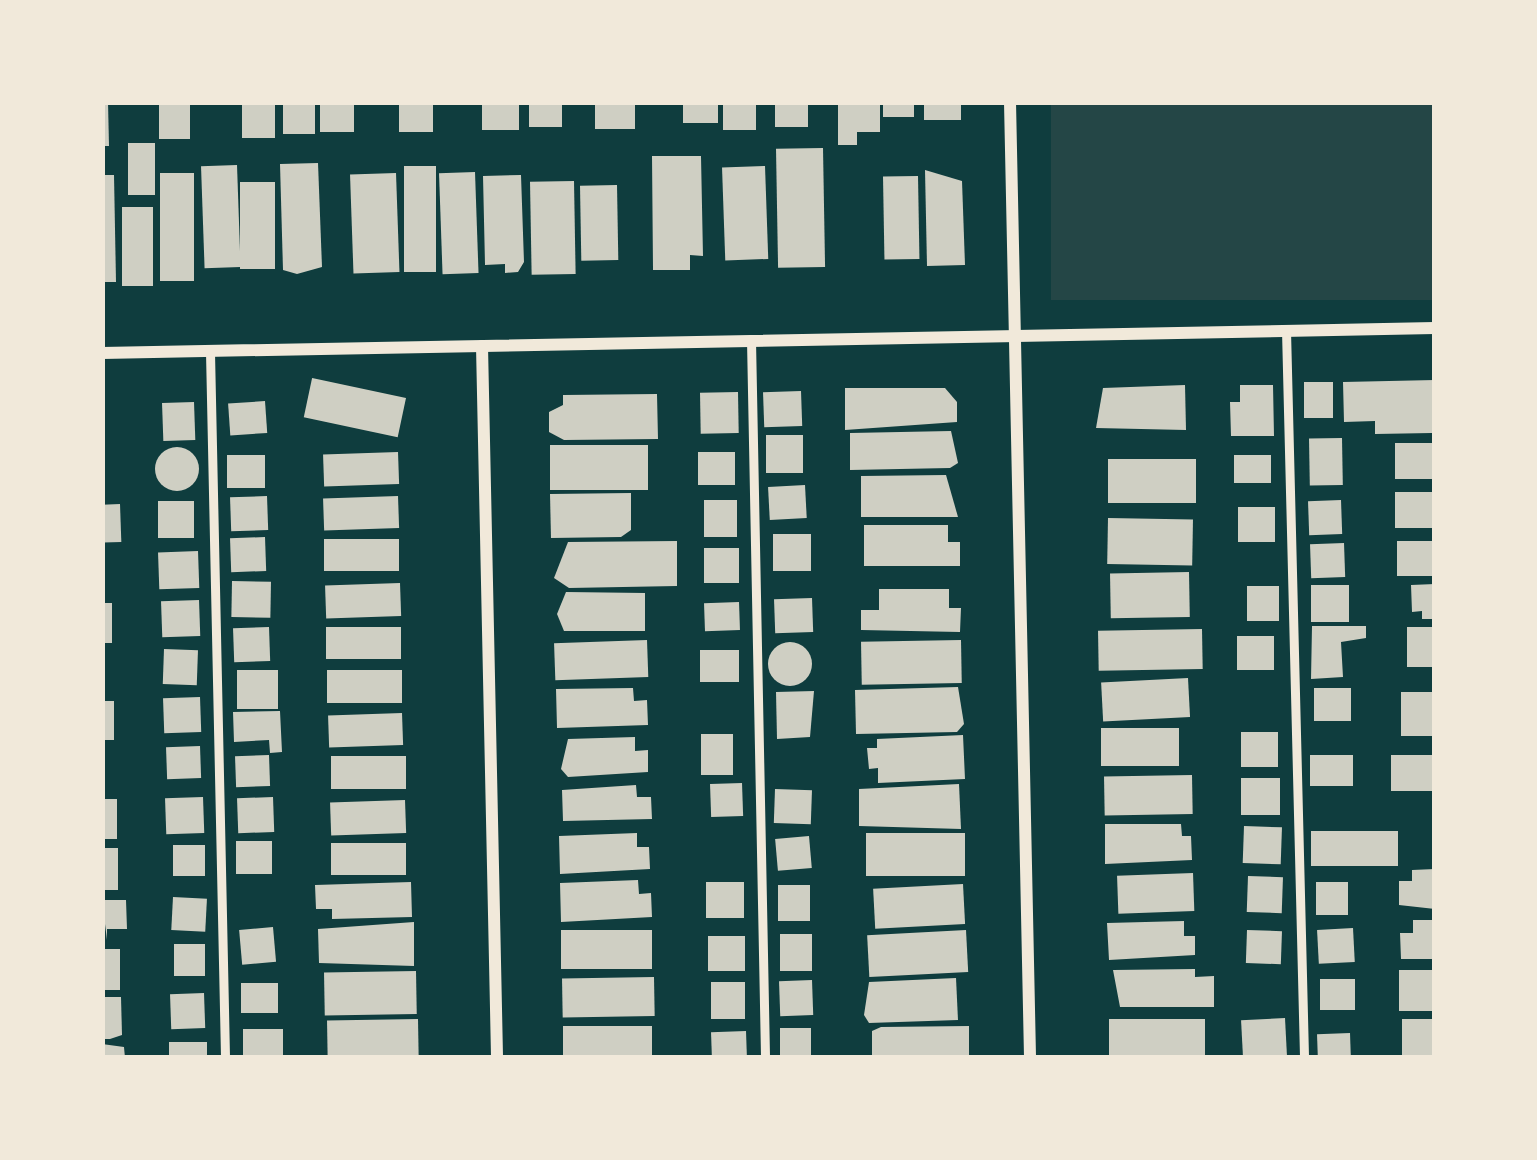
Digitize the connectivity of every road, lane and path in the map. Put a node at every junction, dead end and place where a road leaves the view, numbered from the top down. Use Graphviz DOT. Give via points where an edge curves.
graph roads {
  1 [pos="1010,102"];
  2 [pos="1435,328"];
  3 [pos="1286,330"];
  4 [pos="1015,335"];
  5 [pos="751,340"];
  6 [pos="482,346"];
  7 [pos="210,352"];
  8 [pos="102,353"];
  9 [pos="224,1058"];
  10 [pos="497,1058"];
  11 [pos="765,1058"];
  12 [pos="1030,1058"];
  13 [pos="1304,1058"];
  1 -- 4 [label="street"];
  2 -- 3 [label="street"];
  3 -- 4 [label="street"];
  3 -- 13 [label="lane"];
  4 -- 5 [label="street"];
  4 -- 12 [label="street"];
  5 -- 6 [label="street"];
  5 -- 11 [label="lane"];
  6 -- 7 [label="street"];
  6 -- 10 [label="street"];
  7 -- 8 [label="street"];
  7 -- 9 [label="lane"];
}
